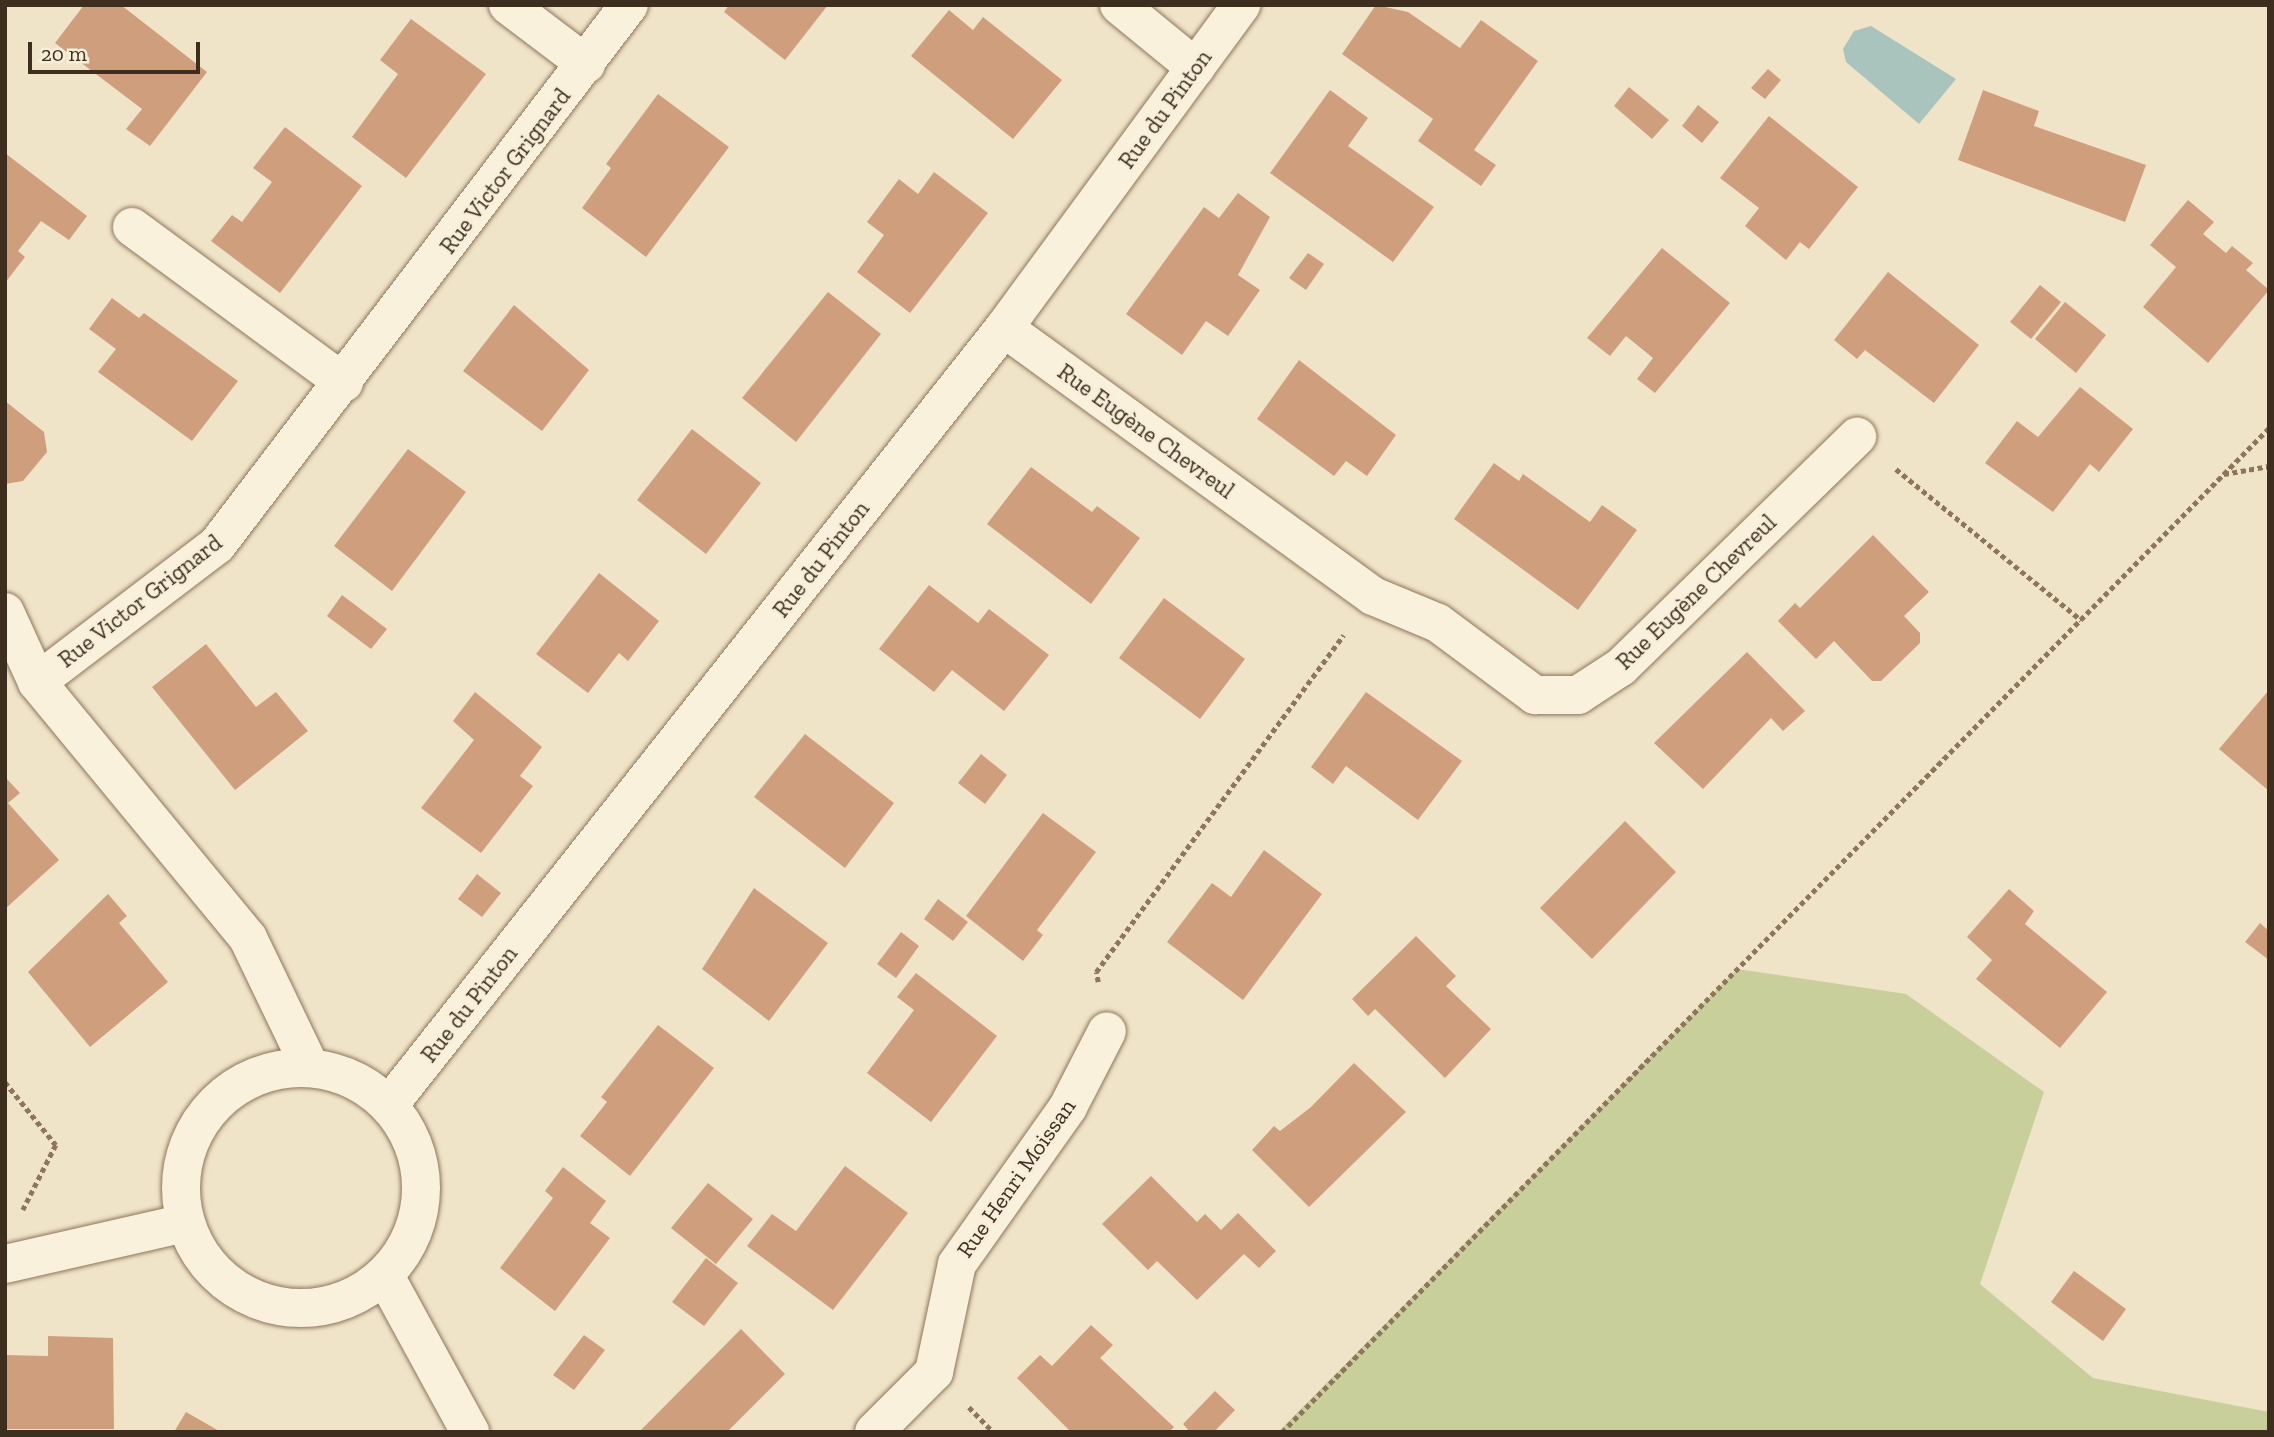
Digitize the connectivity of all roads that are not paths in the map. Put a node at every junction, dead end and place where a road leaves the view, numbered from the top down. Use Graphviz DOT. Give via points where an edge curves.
graph roads {
  1 [pos="508,5"];
  2 [pos="629,5"];
  3 [pos="1119,5"];
  4 [pos="1241,5"];
  5 [pos="586,64"];
  6 [pos="1196,68"];
  7 [pos="132,227"];
  8 [pos="1004,328"];
  9 [pos="344,383"];
  10 [pos="1857,438"];
  11 [pos="5,612"];
  12 [pos="37,682"];
  13 [pos="1107,1031"];
  14 [pos="310,1067"];
  15 [pos="389,1105"];
  16 [pos="185,1223"];
  17 [pos="5,1264"];
  18 [pos="385,1276"];
  19 [pos="470,1432"];
  20 [pos="874,1432"];
  1 -- 5 [label="street"];
  2 -- 5 [label="street, Rue Victor Grignard"];
  3 -- 6 [label="street"];
  4 -- 6 [label="street, Rue du Pinton"];
  5 -- 9 [label="street, Rue Victor Grignard"];
  6 -- 8 [label="street, Rue du Pinton"];
  7 -- 9 [label="street"];
  8 -- 10 [label="street, Rue Eugène Chevreul" via="1373,596 1438,623 1535,695 1578,695 1621,667"];
  8 -- 15 [label="street, Rue du Pinton"];
  9 -- 12 [label="street, Rue Victor Grignard" via="217,545"];
  11 -- 12 [label="street"];
  12 -- 14 [label="street, Rue Victor Grignard" via="248,938"];
  13 -- 20 [label="street, Rue Henri Moissan" via="1068,1107 957,1264 934,1372"];
  14 -- 15 [label="street" via="340,1073"];
  14 -- 16 [label="street" via="277,1069 246,1080 218,1099 183,1156 180,1190"];
  15 -- 18 [label="street" via="411,1138 421,1176 419,1215 404,1252"];
  16 -- 17 [label="street"];
  16 -- 18 [label="street" via="201,1258 230,1287 265,1303 304,1309 342,1301"];
  18 -- 19 [label="street"];
}
